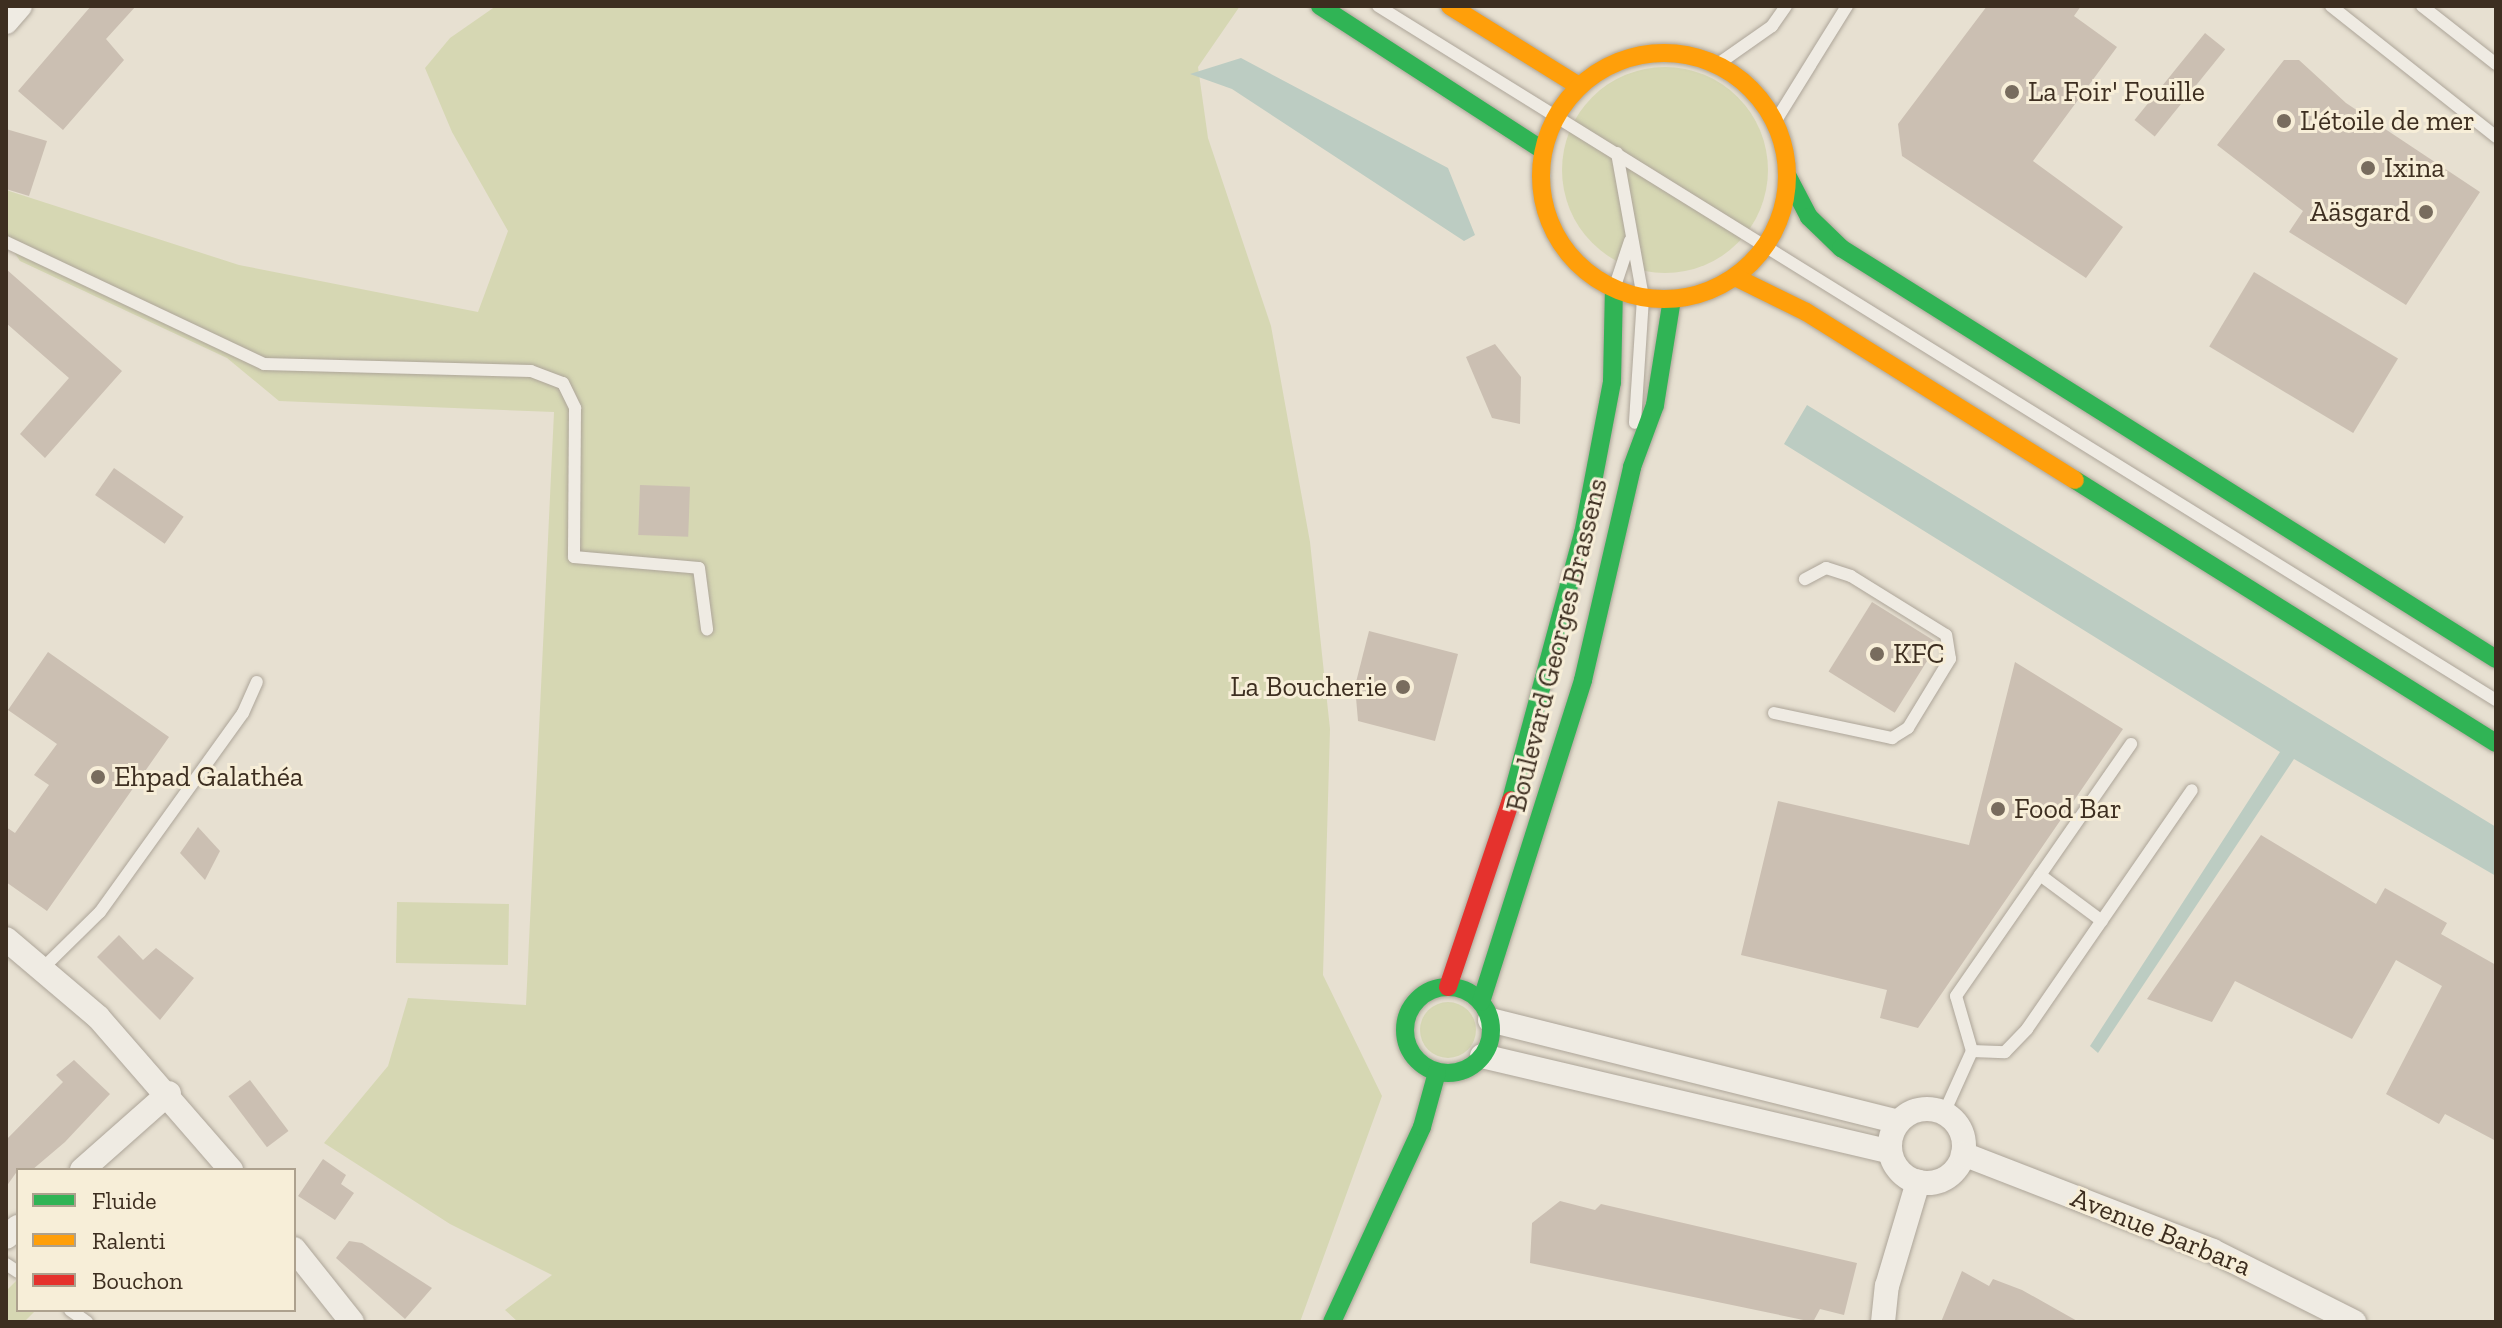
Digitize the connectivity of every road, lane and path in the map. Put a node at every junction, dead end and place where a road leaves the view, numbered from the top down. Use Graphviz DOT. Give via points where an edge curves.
graph roads {
  1 [pos="20,6"];
  2 [pos="1320,6"];
  3 [pos="1378,6"];
  4 [pos="1450,6"];
  5 [pos="1786,6"];
  6 [pos="1847,6"];
  7 [pos="2331,6"];
  8 [pos="2422,6"];
  9 [pos="6,22"];
  10 [pos="1718,64"];
  11 [pos="2496,64"];
  12 [pos="1579,86"];
  13 [pos="1556,115"];
  14 [pos="1775,122"];
  15 [pos="2496,137"];
  16 [pos="1543,150"];
  17 [pos="1617,153"];
  18 [pos="1788,177"];
  19 [pos="1631,238"];
  20 [pos="6,242"];
  21 [pos="1768,243"];
  22 [pos="1735,277"];
  23 [pos="1614,289"];
  24 [pos="1643,298"];
  25 [pos="1672,299"];
  26 [pos="1632,467"];
  27 [pos="1805,579"];
  28 [pos="707,629"];
  29 [pos="2496,659"];
  30 [pos="257,682"];
  31 [pos="2496,700"];
  32 [pos="1774,713"];
  33 [pos="2496,743"];
  34 [pos="2131,744"];
  35 [pos="2192,790"];
  36 [pos="2040,875"];
  37 [pos="2102,921"];
  38 [pos="6,939"];
  39 [pos="45,966"];
  40 [pos="1448,987"];
  41 [pos="1485,1011"];
  42 [pos="1972,1051"];
  43 [pos="1482,1056"];
  44 [pos="1437,1072"];
  45 [pos="169,1093"];
  46 [pos="1944,1113"];
  47 [pos="1898,1122"];
  48 [pos="1890,1152"];
  49 [pos="1963,1154"];
  50 [pos="84,1168"];
  51 [pos="229,1168"];
  52 [pos="1918,1182"];
  53 [pos="296,1252"];
  54 [pos="352,1322"];
  55 [pos="1332,1322"];
  56 [pos="1883,1322"];
  57 [pos="2354,1322"];
  1 -- 9 [label="street"];
  2 -- 16 [label="main road"];
  3 -- 13 [label="lane"];
  4 -- 12 [label="main road"];
  5 -- 10 [label="lane" via="1772,26"];
  6 -- 14 [label="lane"];
  7 -- 15 [label="lane"];
  8 -- 11 [label="lane"];
  10 -- 12 [label="main road" via="1692,55 1645,54 1608,66"];
  10 -- 14 [label="main road" via="1751,89"];
  12 -- 13 [label="main road"];
  13 -- 16 [label="main road"];
  13 -- 17 [label="lane"];
  14 -- 18 [label="main road"];
  16 -- 23 [label="main road" via="1541,184 1563,247"];
  17 -- 19 [label="lane"];
  17 -- 21 [label="lane"];
  18 -- 21 [label="main road" via="1783,211"];
  18 -- 29 [label="main road" via="1809,217 1841,248"];
  19 -- 23 [label="lane"];
  19 -- 24 [label="lane"];
  20 -- 28 [label="lane" via="264,364 531,371 563,383 575,408 574,557 699,568"];
  21 -- 22 [label="main road"];
  21 -- 31 [label="lane" via="2189,514"];
  22 -- 25 [label="main road"];
  22 -- 33 [label="main road" via="1806,312"];
  23 -- 24 [label="main road"];
  23 -- 40 [label="main road, Boulevard Georges Brassens" via="1612,382 1583,534 1530,742"];
  24 -- 25 [label="main road"];
  24 -- 26 [label="lane"];
  25 -- 26 [label="main road, Boulevard Georges Brassens" via="1655,405"];
  26 -- 41 [label="main road, Boulevard Georges Brassens" via="1583,680"];
  27 -- 32 [label="lane" via="1826,568 1851,576 1946,635 1950,659 1908,728 1892,738"];
  30 -- 39 [label="lane" via="243,713 100,912"];
  34 -- 36 [label="lane"];
  35 -- 37 [label="lane"];
  36 -- 37 [label="lane"];
  36 -- 42 [label="lane" via="1956,996"];
  37 -- 42 [label="lane" via="2005,1052"];
  38 -- 39 [label="street"];
  39 -- 45 [label="street"];
  40 -- 41 [label="main road"];
  40 -- 44 [label="main road" via="1422,995 1404,1031 1414,1058"];
  41 -- 43 [label="main road"];
  41 -- 47 [label="street"];
  42 -- 46 [label="lane"];
  43 -- 44 [label="main road" via="1462,1071"];
  43 -- 48 [label="street"];
  44 -- 55 [label="main road" via="1422,1127"];
  45 -- 50 [label="street"];
  45 -- 51 [label="street"];
  46 -- 47 [label="street" via="1920,1109"];
  46 -- 49 [label="street" via="1960,1130"];
  47 -- 48 [label="street"];
  48 -- 52 [label="street" via="1899,1172"];
  49 -- 52 [label="street" via="1942,1180"];
  49 -- 57 [label="street, Avenue Barbara" via="2213,1251"];
  52 -- 56 [label="street" via="1887,1286"];
  53 -- 54 [label="street"];
}
